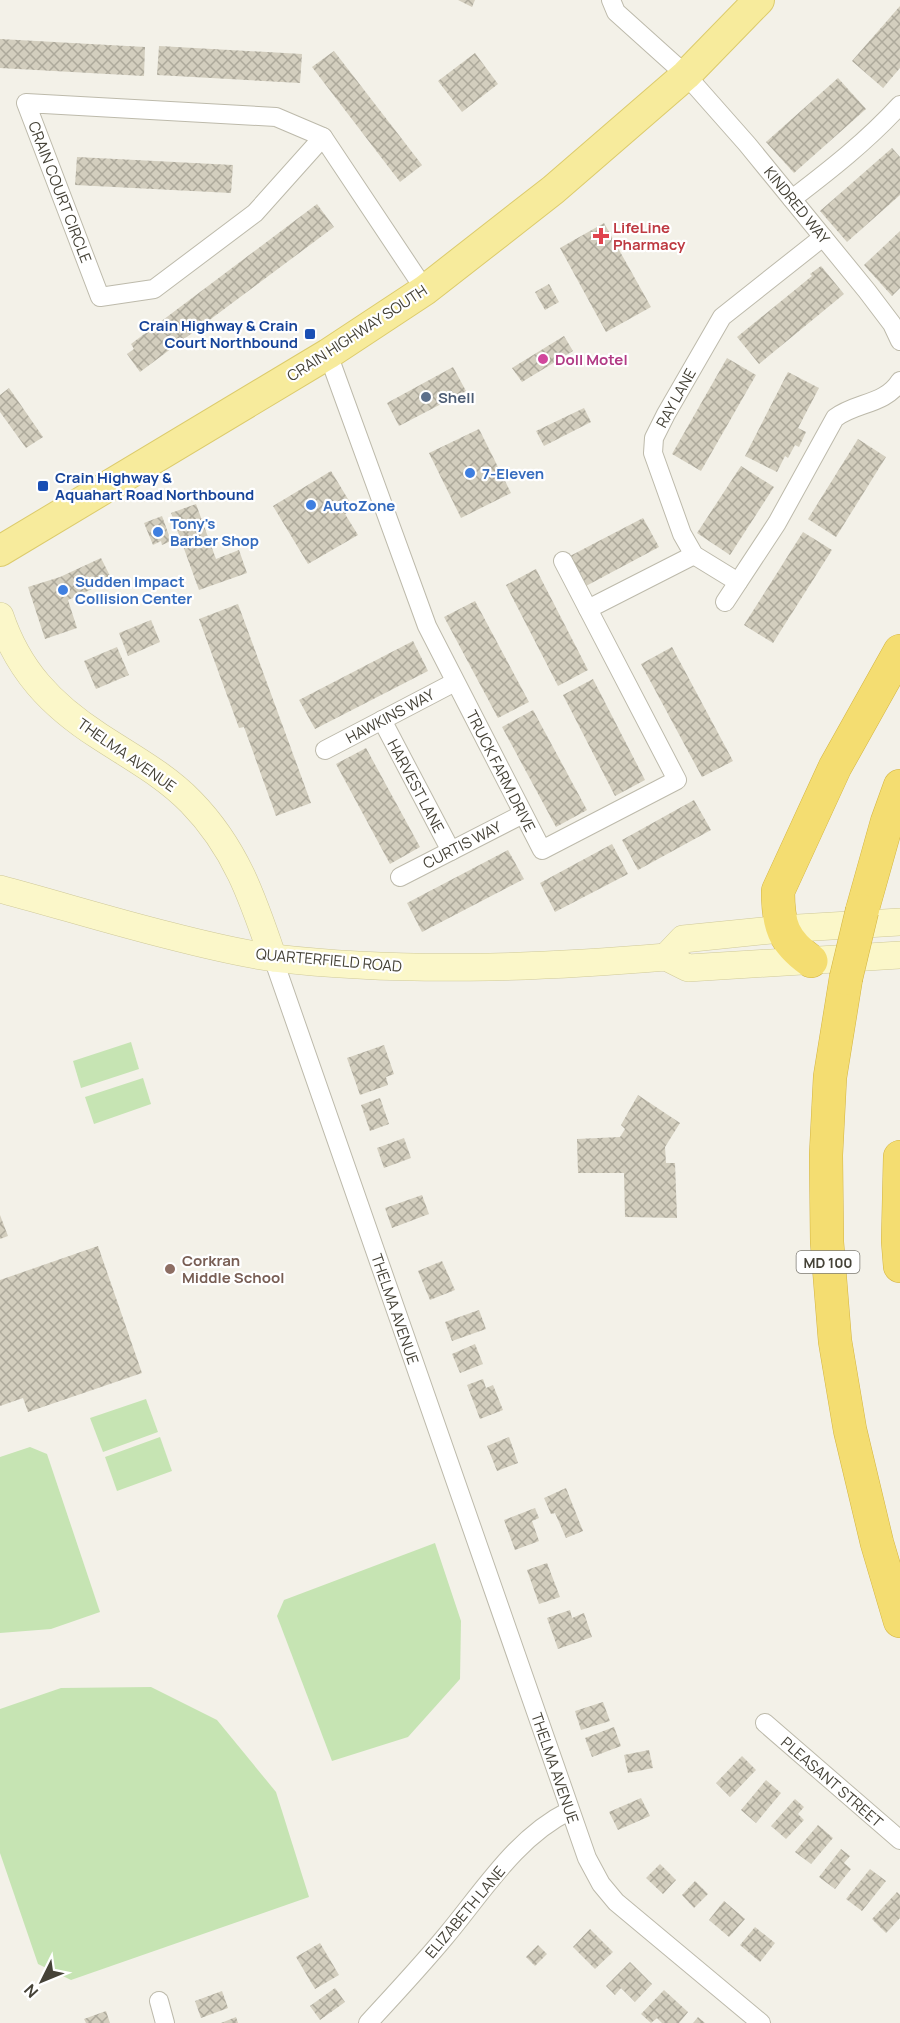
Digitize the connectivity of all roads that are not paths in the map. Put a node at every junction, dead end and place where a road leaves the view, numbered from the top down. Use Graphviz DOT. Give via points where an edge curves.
graph roads {
  1 [pos="611,0"];
  2 [pos="737,0"];
  3 [pos="759,0"];
  4 [pos="686,75"];
  5 [pos="900,105"];
  6 [pos="324,137"];
  7 [pos="792,199"];
  8 [pos="823,237"];
  9 [pos="424,290"];
  10 [pos="896,321"];
  11 [pos="900,342"];
  12 [pos="328,354"];
  13 [pos="900,381"];
  14 [pos="0,550"];
  15 [pos="694,555"];
  16 [pos="563,561"];
  17 [pos="738,582"];
  18 [pos="725,602"];
  19 [pos="588,609"];
  20 [pos="0,616"];
  21 [pos="900,651"];
  22 [pos="455,682"];
  23 [pos="382,720"];
  24 [pos="325,750"];
  25 [pos="900,786"];
  26 [pos="523,814"];
  27 [pos="451,851"];
  28 [pos="400,877"];
  29 [pos="0,889"];
  30 [pos="900,922"];
  31 [pos="781,929"];
  32 [pos="900,955"];
  33 [pos="666,957"];
  34 [pos="273,958"];
  35 [pos="812,961"];
  36 [pos="900,1157"];
  37 [pos="900,1266"];
  38 [pos="900,1621"];
  39 [pos="765,1723"];
  40 [pos="569,1811"];
  41 [pos="900,1840"];
  42 [pos="159,2001"];
  43 [pos="165,2023"];
  44 [pos="368,2023"];
  45 [pos="761,2023"];
  1 -- 4 [label="street, KINDRED WAY" via="616,12"];
  2 -- 4 [label="main road"];
  3 -- 4 [label="main road"];
  4 -- 7 [label="street, KINDRED WAY"];
  4 -- 9 [label="main road, CRAIN HIGHWAY SOUTH" via="554,190"];
  5 -- 7 [label="street" via="853,151"];
  6 -- 6 [label="street, CRAIN COURT CIRCLE" via="255,213 154,289 100,297 26,103 276,117"];
  6 -- 9 [label="street"];
  7 -- 8 [label="street, KINDRED WAY"];
  8 -- 10 [label="street, KINDRED WAY"];
  8 -- 15 [label="street, RAY LANE" via="722,317 654,438 653,453 682,534"];
  9 -- 12 [label="main road, CRAIN HIGHWAY SOUTH"];
  10 -- 11 [label="street, KINDRED WAY"];
  12 -- 14 [label="main road, CRAIN HIGHWAY SOUTH"];
  12 -- 22 [label="street, TRUCK FARM DRIVE" via="427,626"];
  13 -- 17 [label="street" via="887,395 836,418"];
  15 -- 17 [label="street"];
  15 -- 19 [label="street"];
  16 -- 19 [label="street, TRUCK FARM DRIVE"];
  17 -- 18 [label="street"];
  19 -- 26 [label="street, TRUCK FARM DRIVE" via="677,780 542,850"];
  20 -- 34 [label="main road, THELMA AVENUE" via="12,646 39,687 81,724 175,787 215,828 237,864"];
  21 -- 31 [label="highway" via="835,767 778,891"];
  22 -- 23 [label="street, HAWKINS WAY"];
  22 -- 26 [label="street, TRUCK FARM DRIVE"];
  23 -- 24 [label="street, HAWKINS WAY"];
  23 -- 27 [label="street, HARVEST LANE"];
  25 -- 38 [label="highway, MD 100, bridge" via="886,822 846,978 830,1077 826,1155 835,1341 850,1430"];
  26 -- 27 [label="street, CURTIS WAY"];
  27 -- 28 [label="street, CURTIS WAY"];
  29 -- 34 [label="main road, QUARTERFIELD ROAD" via="192,942"];
  30 -- 31 [label="main road"];
  31 -- 33 [label="main road" via="683,939"];
  31 -- 35 [label="highway" via="799,952"];
  32 -- 35 [label="main road, QUARTERFIELD ROAD"];
  33 -- 34 [label="main road, QUARTERFIELD ROAD" via="449,968"];
  33 -- 35 [label="main road, QUARTERFIELD ROAD" via="687,968"];
  34 -- 40 [label="street, THELMA AVENUE"];
  36 -- 37 [label="highway"];
  39 -- 41 [label="street, PLEASANT STREET"];
  40 -- 44 [label="street, ELIZABETH LANE" via="544,1825 516,1853"];
  40 -- 45 [label="street, THELMA AVENUE" via="587,1858 607,1892"];
  42 -- 43 [label="street"];
}
